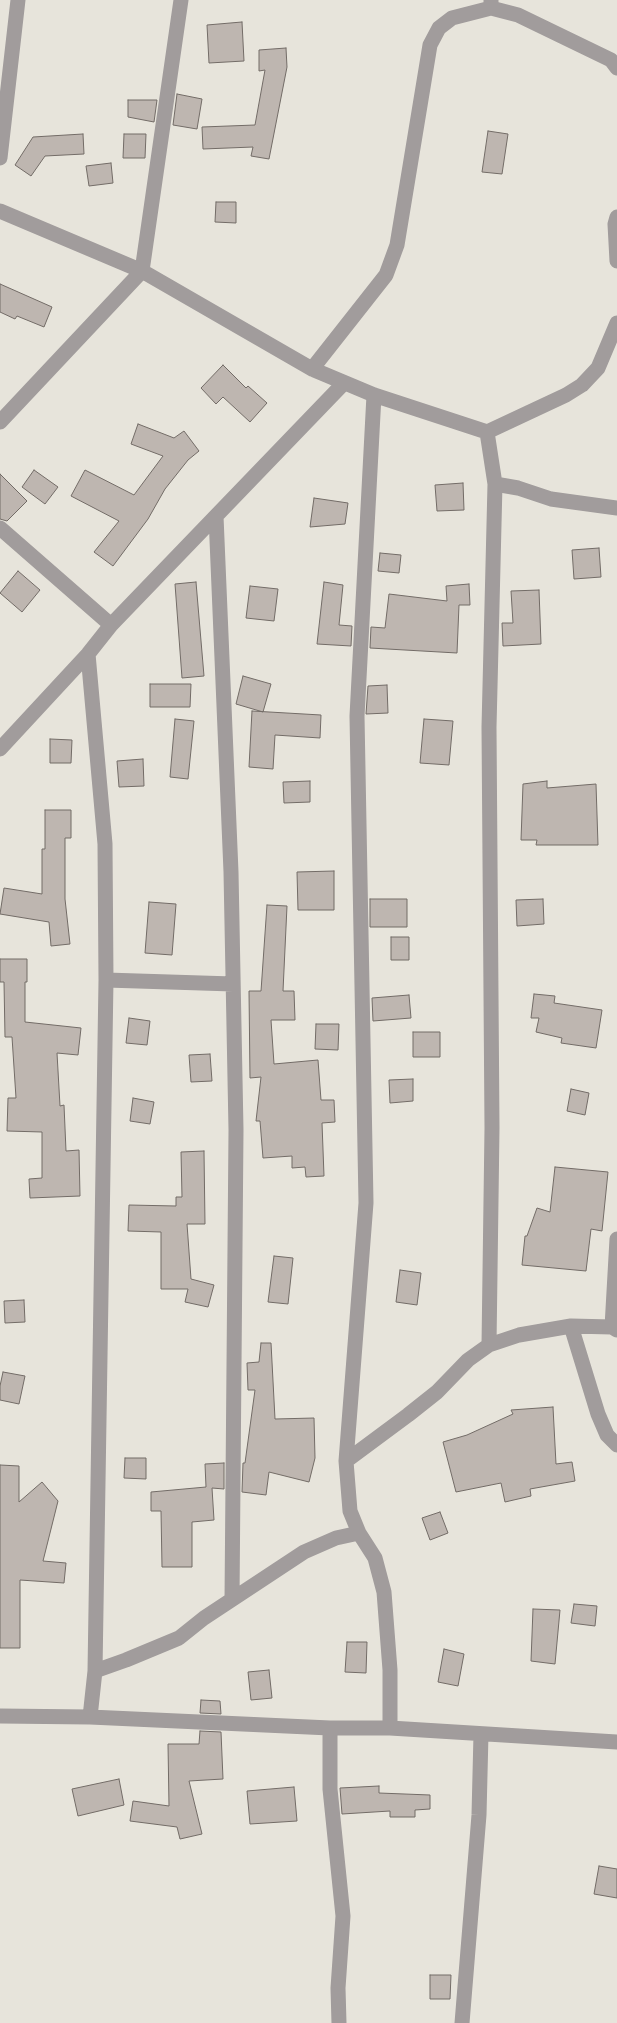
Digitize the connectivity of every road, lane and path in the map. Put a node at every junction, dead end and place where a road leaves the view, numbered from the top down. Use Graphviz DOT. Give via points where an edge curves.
graph roads {
  1 [pos="18,0"];
  2 [pos="181,0"];
  3 [pos="491,4"];
  4 [pos="617,68"];
  5 [pos="0,158"];
  6 [pos="0,211"];
  7 [pos="617,217"];
  8 [pos="617,261"];
  9 [pos="142,271"];
  10 [pos="617,323"];
  11 [pos="312,369"];
  12 [pos="344,383"];
  13 [pos="374,394"];
  14 [pos="0,422"];
  15 [pos="487,432"];
  16 [pos="495,484"];
  17 [pos="617,508"];
  18 [pos="216,516"];
  19 [pos="0,528"];
  20 [pos="111,625"];
  21 [pos="88,654"];
  22 [pos="0,749"];
  23 [pos="106,980"];
  24 [pos="233,984"];
  25 [pos="617,1239"];
  26 [pos="571,1326"];
  27 [pos="614,1329"];
  28 [pos="489,1345"];
  29 [pos="617,1446"];
  30 [pos="346,1461"];
  31 [pos="359,1533"];
  32 [pos="232,1599"];
  33 [pos="95,1670"];
  34 [pos="0,1716"];
  35 [pos="90,1717"];
  36 [pos="330,1728"];
  37 [pos="390,1728"];
  38 [pos="481,1734"];
  39 [pos="617,1742"];
  40 [pos="339,2023"];
  41 [pos="462,2023"];
  1 -- 5 [label="street"];
  2 -- 9 [label="street"];
  3 -- 4 [label="street" via="611,60"];
  3 -- 11 [label="street" via="452,18 439,28 430,44 396,245 386,275"];
  6 -- 9 [label="street"];
  7 -- 8 [label="street"];
  9 -- 11 [label="street"];
  9 -- 14 [label="street"];
  10 -- 15 [label="street" via="598,368 582,385"];
  11 -- 12 [label="street"];
  12 -- 13 [label="street"];
  12 -- 18 [label="street"];
  13 -- 15 [label="street"];
  13 -- 30 [label="street" via="358,716 366,1203"];
  15 -- 16 [label="street"];
  16 -- 17 [label="street" via="551,499"];
  16 -- 28 [label="street" via="489,727 492,1128"];
  18 -- 20 [label="street"];
  18 -- 24 [label="street"];
  19 -- 20 [label="street"];
  20 -- 21 [label="street"];
  21 -- 22 [label="street"];
  21 -- 23 [label="street" via="105,844"];
  23 -- 24 [label="street"];
  23 -- 33 [label="street"];
  24 -- 32 [label="street" via="236,1169"];
  25 -- 27 [label="street"];
  26 -- 27 [label="street"];
  26 -- 28 [label="street" via="519,1335"];
  26 -- 29 [label="street" via="598,1414 607,1435"];
  28 -- 30 [label="street" via="468,1360 437,1392"];
  30 -- 31 [label="street" via="350,1512"];
  31 -- 32 [label="street" via="336,1538 304,1552"];
  31 -- 37 [label="street" via="375,1558 384,1592 390,1670"];
  32 -- 33 [label="street" via="179,1638"];
  33 -- 35 [label="street"];
  34 -- 35 [label="street"];
  35 -- 36 [label="street"];
  36 -- 37 [label="street"];
  36 -- 40 [label="street" via="330,1789 343,1916"];
  37 -- 38 [label="street"];
  38 -- 39 [label="street"];
  38 -- 41 [label="street" via="479,1815"];
}
